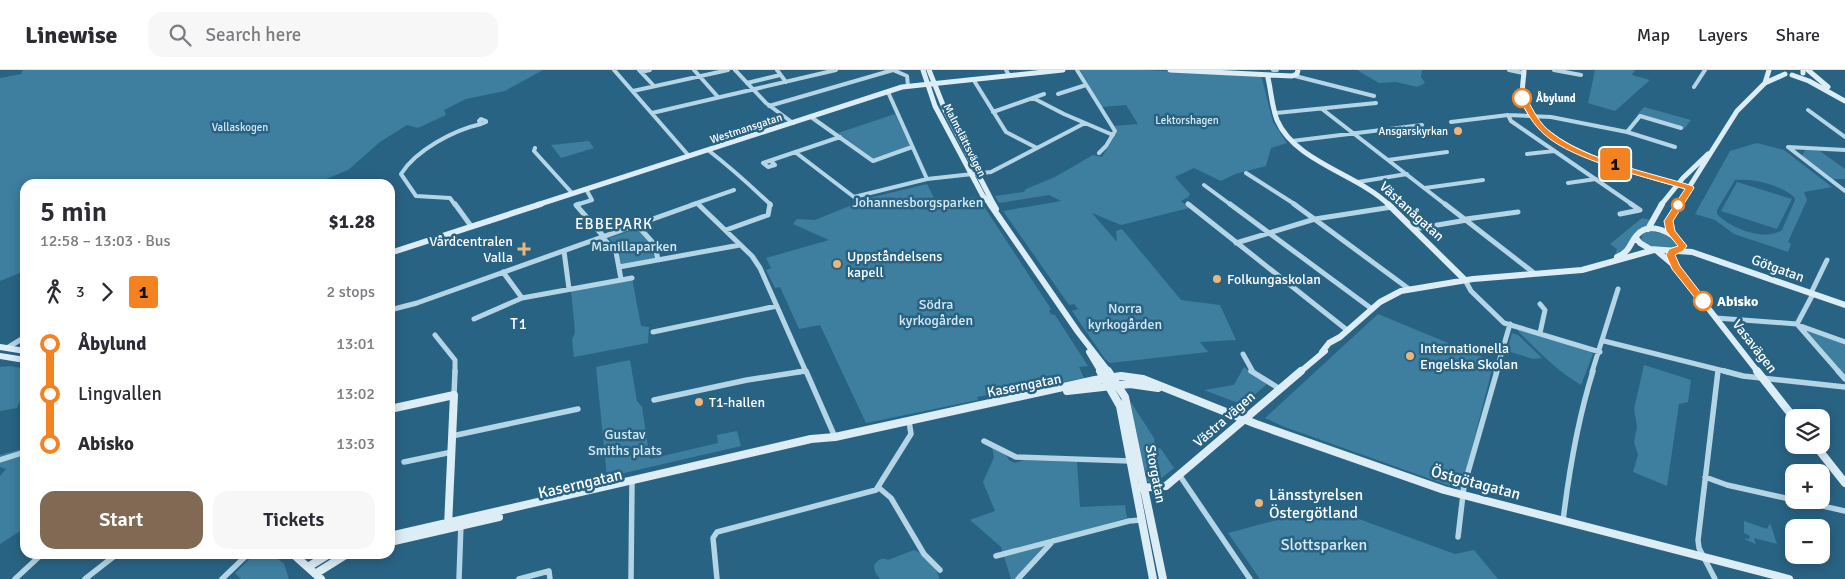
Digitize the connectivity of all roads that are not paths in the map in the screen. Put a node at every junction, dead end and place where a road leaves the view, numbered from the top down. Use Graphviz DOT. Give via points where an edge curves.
graph roads {
  1 [pos="614,70"];
  2 [pos="650,70"];
  3 [pos="694,70"];
  4 [pos="728,70"];
  5 [pos="735,70"];
  6 [pos="777,70"];
  7 [pos="816,70"];
  8 [pos="836,70"];
  9 [pos="893,70"];
  10 [pos="922,70"];
  11 [pos="929,70"];
  12 [pos="1063,70"];
  13 [pos="1077,70"];
  14 [pos="1170,70"];
  15 [pos="1277,70"];
  16 [pos="1298,70"];
  17 [pos="1509,70"];
  18 [pos="1554,70"];
  19 [pos="1705,70"];
  20 [pos="1771,70"];
  21 [pos="640,71"];
  22 [pos="1805,71"];
  23 [pos="1523,72"];
  24 [pos="1008,73"];
  25 [pos="1271,73"];
  26 [pos="820,74"];
  27 [pos="1785,74"];
  28 [pos="780,75"];
  29 [pos="1581,75"];
  30 [pos="1792,75"];
  31 [pos="699,76"];
  32 [pos="1295,76"];
  33 [pos="973,79"];
  34 [pos="786,82"];
  35 [pos="747,83"];
  36 [pos="926,83"];
  37 [pos="934,83"];
  38 [pos="1765,83"];
  39 [pos="1086,85"];
  40 [pos="654,86"];
  41 [pos="908,86"];
  42 [pos="1694,87"];
  43 [pos="753,89"];
  44 [pos="633,91"];
  45 [pos="888,92"];
  46 [pos="1044,94"];
  47 [pos="1058,94"];
  48 [pos="1374,96"];
  49 [pos="1845,96"];
  50 [pos="718,97"];
  51 [pos="1033,98"];
  52 [pos="1845,101"];
  53 [pos="1376,103"];
  54 [pos="769,106"];
  55 [pos="1322,109"];
  56 [pos="1808,110"];
  57 [pos="993,112"];
  58 [pos="1276,112"];
  59 [pos="652,113"];
  60 [pos="1508,115"];
  61 [pos="1531,115"];
  62 [pos="811,117"];
  63 [pos="1451,122"];
  64 [pos="793,123"];
  65 [pos="1085,123"];
  66 [pos="481,124"];
  67 [pos="1422,125"];
  68 [pos="1681,128"];
  69 [pos="1628,132"];
  70 [pos="1353,133"];
  71 [pos="1113,135"];
  72 [pos="1845,136"];
  73 [pos="840,137"];
  74 [pos="1292,141"];
  75 [pos="912,147"];
  76 [pos="1675,147"];
  77 [pos="535,148"];
  78 [pos="1037,148"];
  79 [pos="1713,149"];
  80 [pos="708,150"];
  81 [pos="1554,150"];
  82 [pos="1845,150"];
  83 [pos="795,152"];
  84 [pos="1447,152"];
  85 [pos="1099,153"];
  86 [pos="1527,154"];
  87 [pos="690,156"];
  88 [pos="1388,160"];
  89 [pos="770,161"];
  90 [pos="1246,173"];
  91 [pos="970,174"];
  92 [pos="978,174"];
  93 [pos="1407,174"];
  94 [pos="927,179"];
  95 [pos="1596,179"];
  96 [pos="1483,180"];
  97 [pos="1358,182"];
  98 [pos="1568,183"];
  99 [pos="1678,184"];
  100 [pos="1204,185"];
  101 [pos="1425,188"];
  102 [pos="1690,188"];
  103 [pos="586,189"];
  104 [pos="1844,189"];
  105 [pos="734,190"];
  106 [pos="572,194"];
  107 [pos="697,203"];
  108 [pos="1188,204"];
  109 [pos="1392,207"];
  110 [pos="1518,212"];
  111 [pos="998,214"];
  112 [pos="1620,214"];
  113 [pos="1315,219"];
  114 [pos="1466,220"];
  115 [pos="637,225"];
  116 [pos="471,226"];
  117 [pos="1414,229"];
  118 [pos="1648,229"];
  119 [pos="726,230"];
  120 [pos="1268,233"];
  121 [pos="603,237"];
  122 [pos="1636,238"];
  123 [pos="1676,238"];
  124 [pos="1236,243"];
  125 [pos="740,244"];
  126 [pos="1655,250"];
  127 [pos="1675,250"];
  128 [pos="395,251"];
  129 [pos="564,251"];
  130 [pos="1702,255"];
  131 [pos="658,260"];
  132 [pos="1827,260"];
  133 [pos="619,267"];
  134 [pos="1676,267"];
  135 [pos="503,272"];
  136 [pos="1534,273"];
  137 [pos="1516,275"];
  138 [pos="632,278"];
  139 [pos="621,280"];
  140 [pos="1465,280"];
  141 [pos="569,289"];
  142 [pos="1409,289"];
  143 [pos="1618,289"];
  144 [pos="1812,294"];
  145 [pos="522,298"];
  146 [pos="1540,304"];
  147 [pos="1845,305"];
  148 [pos="777,306"];
  149 [pos="395,309"];
  150 [pos="1372,309"];
  151 [pos="474,318"];
  152 [pos="1716,318"];
  153 [pos="1510,324"];
  154 [pos="1797,324"];
  155 [pos="1347,330"];
  156 [pos="653,332"];
  157 [pos="1540,333"];
  158 [pos="435,335"];
  159 [pos="1604,340"];
  160 [pos="20,341"];
  161 [pos="1845,342"];
  162 [pos="6,348"];
  163 [pos="20,350"];
  164 [pos="1600,352"];
  165 [pos="1243,354"];
  166 [pos="0,357"];
  167 [pos="20,359"];
  168 [pos="806,370"];
  169 [pos="1718,371"];
  170 [pos="1764,380"];
  171 [pos="1845,380"];
  172 [pos="1111,382"];
  173 [pos="1845,387"];
  174 [pos="1162,388"];
  175 [pos="1280,388"];
  176 [pos="454,395"];
  177 [pos="654,400"];
  178 [pos="395,408"];
  179 [pos="578,409"];
  180 [pos="1787,409"];
  181 [pos="936,415"];
  182 [pos="1245,419"];
  183 [pos="909,421"];
  184 [pos="452,436"];
  185 [pos="835,437"];
  186 [pos="984,441"];
  187 [pos="452,452"];
  188 [pos="20,454"];
  189 [pos="1822,454"];
  190 [pos="0,460"];
  191 [pos="1130,461"];
  192 [pos="404,462"];
  193 [pos="1180,476"];
  194 [pos="1705,477"];
  195 [pos="632,484"];
  196 [pos="1845,484"];
  197 [pos="878,487"];
  198 [pos="1140,488"];
  199 [pos="1463,496"];
  200 [pos="1785,498"];
  201 [pos="1830,508"];
  202 [pos="1845,511"];
  203 [pos="1142,520"];
  204 [pos="1563,521"];
  205 [pos="461,523"];
  206 [pos="448,526"];
  207 [pos="395,535"];
  208 [pos="1458,537"];
  209 [pos="395,541"];
  210 [pos="1053,541"];
  211 [pos="996,556"];
  212 [pos="1702,556"];
  213 [pos="37,559"];
  214 [pos="111,559"];
  215 [pos="243,559"];
  216 [pos="299,559"];
  217 [pos="326,559"];
  218 [pos="338,559"];
  219 [pos="940,570"];
  220 [pos="314,573"];
  221 [pos="16,579"];
  222 [pos="85,579"];
  223 [pos="222,579"];
  224 [pos="459,579"];
  225 [pos="519,579"];
  226 [pos="550,579"];
  227 [pos="631,579"];
  228 [pos="717,579"];
  229 [pos="1018,579"];
  230 [pos="1153,579"];
  231 [pos="1163,579"];
  232 [pos="1250,579"];
  233 [pos="1715,579"];
  234 [pos="1789,579"];
  1 -- 44 [label="street"];
  2 -- 21 [label="street"];
  3 -- 31 [label="street"];
  4 -- 31 [label="street"];
  5 -- 35 [label="street"];
  6 -- 28 [label="street"];
  7 -- 26 [label="street"];
  8 -- 26 [label="street"];
  9 -- 41 [label="street" via="908,76"];
  9 -- 54 [label="street"];
  10 -- 36 [label="main road, Malmslättsvägen"];
  11 -- 37 [label="main road, Malmslättsvägen"];
  12 -- 24 [label="main road, Westmansgatan"];
  13 -- 39 [label="street"];
  14 -- 25 [label="main road"];
  15 -- 25 [label="street"];
  16 -- 32 [label="main road"];
  17 -- 23 [label="street"];
  18 -- 29 [label="street"];
  19 -- 42 [label="street"];
  20 -- 27 [label="main road"];
  20 -- 38 [label="main road"];
  21 -- 40 [label="street"];
  22 -- 30 [label="main road"];
  22 -- 49 [label="main road"];
  23 -- 61 [label="main road" via="1521,95"];
  24 -- 33 [label="main road, Westmansgatan"];
  25 -- 32 [label="main road"];
  25 -- 58 [label="main road, Västanågatan" via="1268,78"];
  26 -- 34 [label="street"];
  27 -- 30 [label="main road"];
  27 -- 38 [label="main road"];
  28 -- 34 [label="street"];
  28 -- 35 [label="street"];
  30 -- 52 [label="main road"];
  31 -- 40 [label="street"];
  31 -- 50 [label="street"];
  32 -- 48 [label="street"];
  33 -- 37 [label="main road, Westmansgatan"];
  33 -- 57 [label="street"];
  34 -- 43 [label="street"];
  35 -- 43 [label="street"];
  36 -- 37 [label="main road, Westmansgatan"];
  36 -- 41 [label="main road, Westmansgatan"];
  36 -- 91 [label="main road, Malmslättsvägen"];
  37 -- 92 [label="main road, Malmslättsvägen" via="944,110"];
  38 -- 79 [label="main road" via="1737,111"];
  39 -- 47 [label="street"];
  39 -- 71 [label="street" via="1115,131"];
  40 -- 44 [label="street"];
  41 -- 45 [label="main road, Westmansgatan"];
  43 -- 50 [label="street"];
  43 -- 54 [label="street"];
  44 -- 59 [label="street"];
  45 -- 62 [label="main road, Westmansgatan"];
  45 -- 75 [label="street"];
  46 -- 51 [label="street"];
  50 -- 59 [label="street"];
  51 -- 57 [label="street"];
  51 -- 65 [label="street"];
  53 -- 55 [label="street"];
  54 -- 64 [label="street"];
  55 -- 58 [label="street"];
  55 -- 70 [label="street"];
  56 -- 72 [label="street"];
  57 -- 78 [label="street" via="1006,132"];
  58 -- 74 [label="main road, Västanågatan"];
  59 -- 87 [label="street"];
  60 -- 61 [label="street"];
  60 -- 63 [label="street"];
  60 -- 81 [label="street" via="1514,123"];
  61 -- 69 [label="street"];
  61 -- 99 [label="main road" via="1548,134 1575,150"];
  62 -- 64 [label="main road, Westmansgatan"];
  62 -- 73 [label="street"];
  64 -- 80 [label="main road, Westmansgatan"];
  65 -- 71 [label="street"];
  65 -- 78 [label="street"];
  66 -- 116 [label="street" via="443,139 405,166 401,174 416,196 450,198"];
  67 -- 70 [label="street"];
  68 -- 69 [label="street" via="1640,116"];
  69 -- 76 [label="street"];
  70 -- 74 [label="street"];
  70 -- 88 [label="street"];
  71 -- 85 [label="street"];
  73 -- 75 [label="street" via="873,161"];
  73 -- 83 [label="street"];
  74 -- 97 [label="main road, Västanågatan" via="1319,161"];
  75 -- 94 [label="street"];
  77 -- 106 [label="street" via="534,151"];
  78 -- 92 [label="street" via="991,172"];
  79 -- 99 [label="main road"];
  79 -- 102 [label="main road"];
  80 -- 87 [label="main road, Westmansgatan"];
  80 -- 119 [label="street" via="771,205 768,214"];
  81 -- 86 [label="street"];
  81 -- 95 [label="street"];
  82 -- 104 [label="street" via="1788,147"];
  83 -- 89 [label="street"];
  83 -- 94 [label="street" via="854,197"];
  84 -- 88 [label="street"];
  87 -- 103 [label="main road, Westmansgatan"];
  88 -- 93 [label="street"];
  90 -- 113 [label="street"];
  91 -- 92 [label="street"];
  91 -- 94 [label="street"];
  91 -- 111 [label="main road, Malmslättsvägen"];
  92 -- 111 [label="main road, Malmslättsvägen"];
  93 -- 97 [label="street"];
  93 -- 101 [label="street"];
  95 -- 98 [label="street"];
  95 -- 112 [label="street" via="1640,210"];
  96 -- 101 [label="street"];
  97 -- 109 [label="main road, Västanågatan"];
  99 -- 102 [label="main road"];
  99 -- 118 [label="main road"];
  100 -- 120 [label="street"];
  101 -- 114 [label="street"];
  102 -- 123 [label="main road" via="1669,221 1669,228"];
  103 -- 106 [label="main road, Westmansgatan"];
  103 -- 121 [label="street" via="592,200 576,205"];
  105 -- 107 [label="street"];
  106 -- 116 [label="main road, Westmansgatan"];
  107 -- 115 [label="street"];
  107 -- 119 [label="street"];
  108 -- 124 [label="street"];
  109 -- 113 [label="street"];
  109 -- 117 [label="main road, Västanågatan"];
  110 -- 114 [label="street"];
  111 -- 172 [label="main road, Malmslättsvägen"];
  113 -- 120 [label="street"];
  113 -- 142 [label="street"];
  114 -- 117 [label="street"];
  114 -- 136 [label="street"];
  115 -- 121 [label="street"];
  115 -- 131 [label="street" via="655,245"];
  116 -- 128 [label="main road, Westmansgatan"];
  117 -- 140 [label="main road, Västanågatan"];
  118 -- 122 [label="main road, Västra vägen"];
  118 -- 123 [label="main road, Götgatan"];
  119 -- 125 [label="street"];
  120 -- 124 [label="street"];
  120 -- 150 [label="street"];
  121 -- 129 [label="street"];
  121 -- 133 [label="street" via="616,252"];
  122 -- 126 [label="main road, Vasavägen" via="1642,245"];
  122 -- 136 [label="main road, Västra vägen" via="1631,250 1611,259"];
  123 -- 127 [label="main road, Vasavägen" via="1683,246"];
  123 -- 130 [label="main road, Götgatan"];
  124 -- 155 [label="street"];
  125 -- 131 [label="street"];
  125 -- 148 [label="street" via="760,268"];
  126 -- 127 [label="main road, Götgatan"];
  126 -- 134 [label="main road, Vasavägen"];
  126 -- 137 [label="main road, Västra vägen" via="1582,270"];
  127 -- 130 [label="main road, Götgatan"];
  127 -- 134 [label="main road, Vasavägen" via="1670,256"];
  129 -- 135 [label="street"];
  129 -- 141 [label="street"];
  130 -- 144 [label="main road, Götgatan"];
  131 -- 133 [label="street"];
  132 -- 144 [label="street"];
  133 -- 139 [label="street"];
  134 -- 152 [label="main road, Vasavägen"];
  135 -- 145 [label="street"];
  135 -- 149 [label="street"];
  136 -- 137 [label="main road, Västra vägen"];
  137 -- 140 [label="main road, Västra vägen"];
  138 -- 139 [label="street"];
  139 -- 141 [label="street"];
  140 -- 142 [label="main road, Västra vägen"];
  140 -- 153 [label="street, Västanågatan" via="1476,296"];
  141 -- 145 [label="street"];
  142 -- 150 [label="main road, Västra vägen" via="1389,296"];
  143 -- 159 [label="street"];
  144 -- 147 [label="main road, Götgatan"];
  144 -- 154 [label="street"];
  145 -- 151 [label="street"];
  146 -- 157 [label="street" via="1546,310"];
  148 -- 156 [label="street"];
  148 -- 168 [label="street"];
  150 -- 155 [label="main road, Västra vägen"];
  152 -- 154 [label="street"];
  152 -- 170 [label="main road, Vasavägen"];
  153 -- 157 [label="street"];
  153 -- 199 [label="street"];
  154 -- 161 [label="street"];
  154 -- 171 [label="street"];
  155 -- 175 [label="main road, Västra vägen" via="1334,346 1322,352"];
  157 -- 164 [label="street"];
  158 -- 176 [label="street" via="455,360"];
  159 -- 164 [label="street"];
  159 -- 169 [label="street"];
  160 -- 162 [label="street"];
  162 -- 163 [label="main road"];
  162 -- 166 [label="main road"];
  164 -- 204 [label="street" via="1587,389"];
  165 -- 175 [label="street" via="1251,370"];
  166 -- 167 [label="main road"];
  168 -- 177 [label="street"];
  168 -- 185 [label="street"];
  169 -- 170 [label="street"];
  169 -- 194 [label="street"];
  170 -- 173 [label="street"];
  170 -- 180 [label="main road, Vasavägen"];
  172 -- 174 [label="main road, Östgötagatan"];
  172 -- 174 [label="main road, Östgötagatan" via="1127,379 1149,381"];
  172 -- 181 [label="main road, Kaserngatan"];
  172 -- 181 [label="main road, Kaserngatan"];
  172 -- 191 [label="main road, Storgatan" via="1120,406"];
  172 -- 198 [label="main road, Storgatan" via="1127,405"];
  174 -- 182 [label="main road, Östgötagatan"];
  175 -- 182 [label="main road, Västra vägen"];
  176 -- 178 [label="main road"];
  176 -- 184 [label="main road"];
  179 -- 184 [label="street"];
  181 -- 183 [label="main road, Kaserngatan"];
  182 -- 193 [label="main road, Västra vägen"];
  182 -- 199 [label="main road, Östgötagatan"];
  183 -- 185 [label="main road, Kaserngatan"];
  183 -- 197 [label="street" via="911,434"];
  184 -- 187 [label="main road"];
  185 -- 195 [label="main road, Kaserngatan"];
  186 -- 191 [label="street" via="1016,457"];
  187 -- 192 [label="street"];
  187 -- 206 [label="main road"];
  188 -- 190 [label="street"];
  189 -- 196 [label="main road"];
  191 -- 198 [label="main road, Storgatan"];
  193 -- 198 [label="main road, Västra vägen" via="1166,486"];
  193 -- 232 [label="street"];
  194 -- 200 [label="street"];
  194 -- 212 [label="street" via="1698,540"];
  195 -- 205 [label="main road, Kaserngatan"];
  195 -- 227 [label="street"];
  197 -- 219 [label="street" via="886,492 925,556"];
  197 -- 228 [label="street" via="717,532 714,538"];
  198 -- 203 [label="main road, Storgatan"];
  198 -- 231 [label="main road, Storgatan"];
  199 -- 204 [label="main road, Östgötagatan"];
  199 -- 208 [label="street"];
  201 -- 202 [label="street"];
  203 -- 210 [label="street" via="1129,520"];
  203 -- 230 [label="main road, Storgatan"];
  204 -- 212 [label="main road, Östgötagatan"];
  205 -- 206 [label="main road, Kaserngatan"];
  205 -- 224 [label="street"];
  206 -- 207 [label="main road, Kaserngatan"];
  206 -- 209 [label="main road, Kaserngatan"];
  210 -- 211 [label="street"];
  210 -- 229 [label="street"];
  212 -- 233 [label="street"];
  212 -- 234 [label="main road, Östgötagatan"];
  213 -- 221 [label="street"];
  214 -- 222 [label="street"];
  215 -- 223 [label="street"];
  216 -- 220 [label="main road"];
  217 -- 220 [label="main road"];
  218 -- 220 [label="main road"];
  225 -- 226 [label="street" via="549,571"];
}
